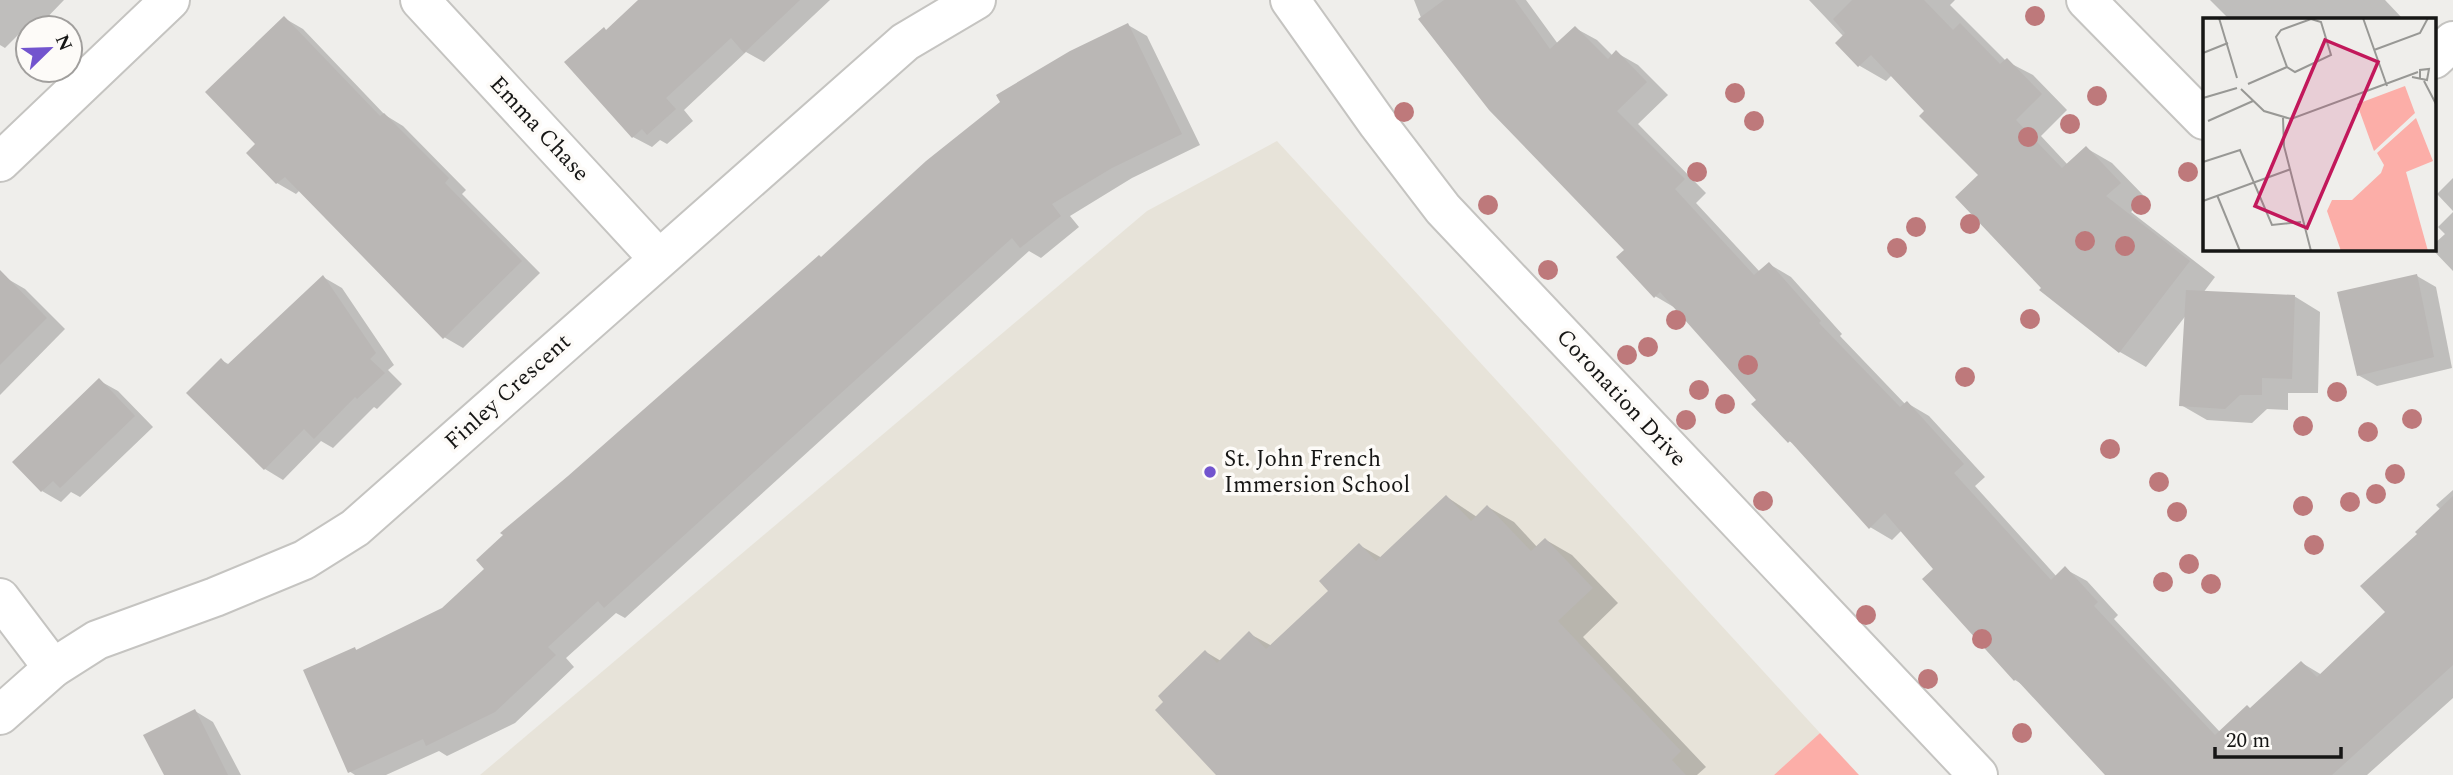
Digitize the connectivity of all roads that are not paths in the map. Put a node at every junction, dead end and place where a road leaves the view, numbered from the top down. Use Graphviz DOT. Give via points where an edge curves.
graph roads {
  1 [pos="170,0"];
  2 [pos="420,0"];
  3 [pos="976,0"];
  4 [pos="1290,0"];
  5 [pos="2086,0"];
  6 [pos="2453,41"];
  7 [pos="2436,57"];
  8 [pos="2203,119"];
  9 [pos="0,162"];
  10 [pos="658,258"];
  11 [pos="0,598"];
  12 [pos="53,668"];
  13 [pos="0,715"];
  14 [pos="1978,775"];
  1 -- 9 [label="street"];
  2 -- 10 [label="street, Emma Chase"];
  3 -- 10 [label="street, Finley Crescent" via="905,42"];
  4 -- 14 [label="street, Coronation Drive" via="1443,209"];
  5 -- 8 [label="street"];
  6 -- 7 [label="street"];
  10 -- 12 [label="street, Finley Crescent" via="355,528 304,560 97,639"];
  11 -- 12 [label="street"];
  12 -- 13 [label="street, Finley Crescent"];
}
